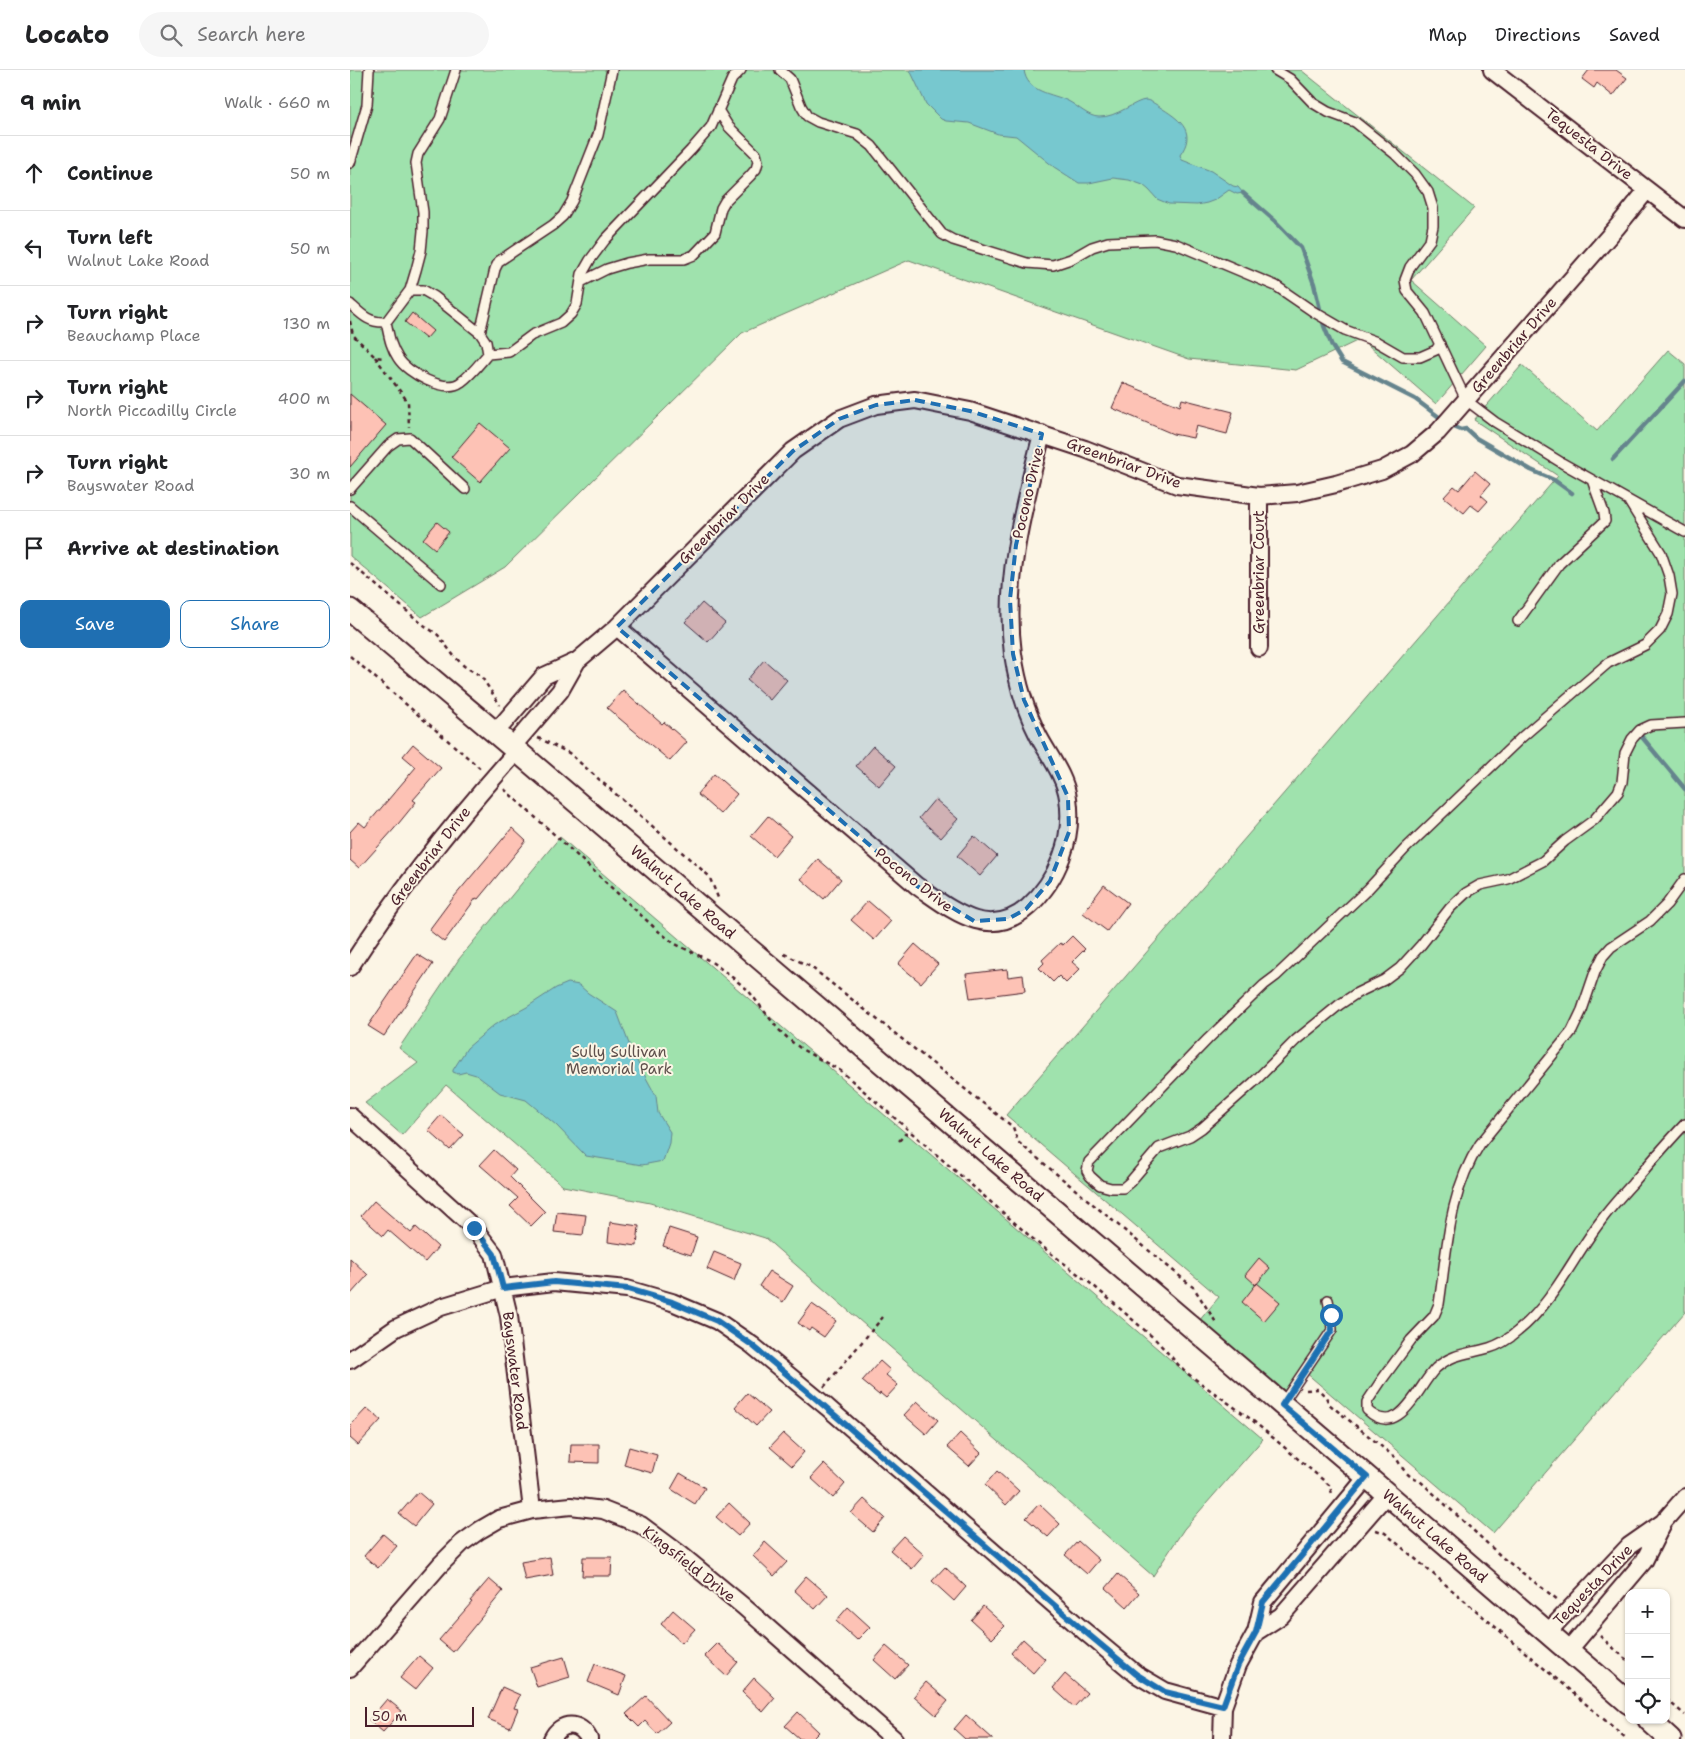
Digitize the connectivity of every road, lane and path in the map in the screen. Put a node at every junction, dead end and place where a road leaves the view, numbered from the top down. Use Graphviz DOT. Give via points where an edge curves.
graph roads {
  1 [pos="369,70"];
  2 [pos="456,70"];
  3 [pos="612,70"];
  4 [pos="741,70"];
  5 [pos="780,70"];
  6 [pos="1275,70"];
  7 [pos="1492,70"];
  8 [pos="718,110"];
  9 [pos="350,164"];
  10 [pos="1647,190"];
  11 [pos="1685,219"];
  12 [pos="581,282"];
  13 [pos="410,290"];
  14 [pos="350,304"];
  15 [pos="350,320"];
  16 [pos="386,322"];
  17 [pos="480,333"];
  18 [pos="1440,344"];
  19 [pos="488,354"];
  20 [pos="375,357"];
  21 [pos="398,360"];
  22 [pos="1466,400"];
  23 [pos="1042,434"];
  24 [pos="410,438"];
  25 [pos="1592,480"];
  26 [pos="350,489"];
  27 [pos="465,489"];
  28 [pos="1259,496"];
  29 [pos="1628,500"];
  30 [pos="350,506"];
  31 [pos="1685,532"];
  32 [pos="350,563"];
  33 [pos="441,584"];
  34 [pos="350,610"];
  35 [pos="1518,621"];
  36 [pos="617,627"];
  37 [pos="1259,648"];
  38 [pos="350,656"];
  39 [pos="577,661"];
  40 [pos="511,715"];
  41 [pos="1685,723"];
  42 [pos="528,730"];
  43 [pos="495,733"];
  44 [pos="515,749"];
  45 [pos="492,778"];
  46 [pos="1685,880"];
  47 [pos="721,904"];
  48 [pos="776,950"];
  49 [pos="350,967"];
  50 [pos="350,1116"];
  51 [pos="1685,1124"];
  52 [pos="912,1134"];
  53 [pos="899,1140"];
  54 [pos="503,1288"];
  55 [pos="1328,1300"];
  56 [pos="883,1317"];
  57 [pos="1217,1324"];
  58 [pos="350,1360"];
  59 [pos="1287,1396"];
  60 [pos="815,1398"];
  61 [pos="1367,1477"];
  62 [pos="1387,1494"];
  63 [pos="1685,1497"];
  64 [pos="1342,1506"];
  65 [pos="532,1510"];
  66 [pos="1664,1521"];
  67 [pos="1362,1522"];
  68 [pos="1300,1556"];
  69 [pos="1503,1558"];
  70 [pos="1319,1573"];
  71 [pos="1256,1632"];
  72 [pos="1547,1633"];
  73 [pos="1568,1651"];
  74 [pos="350,1668"];
  75 [pos="1625,1700"];
  76 [pos="1670,1703"];
  77 [pos="1223,1706"];
  78 [pos="1685,1716"];
  79 [pos="1653,1724"];
  80 [pos="552,1739"];
  81 [pos="589,1739"];
  82 [pos="894,1739"];
  83 [pos="1222,1739"];
  84 [pos="1628,1739"];
  85 [pos="1670,1739"];
  1 -- 9 [label="lane" via="367,105"];
  2 -- 13 [label="lane" via="440,119 418,154 416,163 423,231"];
  3 -- 17 [label="lane" via="598,135 572,201 553,225 499,261"];
  4 -- 8 [label="lane" via="732,79"];
  5 -- 18 [label="lane" via="790,79 808,116 857,134 872,146 942,234 953,240 1027,263 1053,265 1108,242 1155,240 1176,244 1276,286 1345,330 1377,342 1403,357 1420,357 1436,350"];
  6 -- 18 [label="lane" via="1290,79 1313,103 1355,122 1395,154 1428,192 1433,208 1430,240 1410,267 1405,280 1407,291 1425,313"];
  7 -- 10 [label="street, Tequesta Drive"];
  8 -- 12 [label="lane" via="711,127 590,260"];
  8 -- 12 [label="lane" via="728,126 756,154 758,162 756,169 725,201 716,233 694,255 684,259 627,263"];
  10 -- 11 [label="street, Tequesta Drive"];
  10 -- 22 [label="street, Greenbriar Drive"];
  12 -- 19 [label="lane" via="577,304 561,323 532,335 509,352"];
  13 -- 16 [label="lane"];
  13 -- 17 [label="lane" via="423,290 435,297"];
  14 -- 16 [label="lane" via="369,320"];
  15 -- 20 [label="path" via="354,335"];
  16 -- 21 [label="lane" via="390,344"];
  17 -- 19 [label="lane"];
  18 -- 22 [label="lane"];
  19 -- 21 [label="lane" via="461,383 442,386 418,376"];
  20 -- 21 [label="path"];
  20 -- 24 [label="path" via="408,402"];
  22 -- 25 [label="lane" via="1495,422"];
  22 -- 28 [label="street, Greenbriar Drive" via="1438,432 1412,454 1382,470 1297,493"];
  23 -- 28 [label="street, Greenbriar Drive" via="1177,485"];
  23 -- 36 [label="street, Greenbriar Drive" via="970,411 915,400 876,405 840,419 793,451"];
  23 -- 36 [label="street, Pocono Drive" via="1016,546 1010,599 1013,654 1024,700 1068,797 1069,832 1050,881 1017,915 998,922 974,921 917,886"];
  24 -- 26 [label="lane" via="398,439 388,446"];
  24 -- 27 [label="lane"];
  25 -- 29 [label="lane"];
  25 -- 35 [label="lane" via="1605,521 1559,564"];
  28 -- 37 [label="street, Greenbriar Court"];
  29 -- 31 [label="lane"];
  29 -- 41 [label="lane" via="1662,553 1670,576 1672,594 1668,614 1660,630 1645,645 1608,662 1522,736 1368,889 1208,1039 1089,1162 1087,1171 1090,1176 1100,1185 1123,1188 1160,1148 1202,1128 1339,1004 1400,968 1466,893 1480,885 1508,879 1543,861 1594,820 1618,792 1625,753 1640,730 1651,725"];
  30 -- 33 [label="lane"];
  32 -- 40 [label="path" via="438,635 464,666 481,676"];
  34 -- 43 [label="street, Walnut Lake Road"];
  36 -- 39 [label="street, Greenbriar Drive"];
  38 -- 45 [label="path"];
  39 -- 40 [label="street, Greenbriar Drive" via="544,676"];
  39 -- 42 [label="street, Greenbriar Drive" via="560,691"];
  40 -- 43 [label="street, Greenbriar Drive"];
  42 -- 44 [label="street, Greenbriar Drive"];
  42 -- 47 [label="path" via="542,741 569,753 710,876"];
  43 -- 44 [label="street, Walnut Lake Road"];
  44 -- 45 [label="street, Greenbriar Drive"];
  44 -- 59 [label="street, Walnut Lake Road"];
  45 -- 49 [label="street, Greenbriar Drive" via="389,907"];
  45 -- 52 [label="path" via="657,930 710,961 748,990 792,1042 841,1071"];
  46 -- 51 [label="lane" via="1650,921 1602,956 1572,1031 1468,1162 1450,1224 1440,1304 1367,1402 1367,1410 1373,1416 1383,1418 1400,1414 1430,1375 1449,1358 1490,1348 1518,1331 1533,1317 1567,1272 1600,1222"];
  48 -- 57 [label="path" via="810,967 1013,1127 1018,1142 1194,1288"];
  50 -- 54 [label="street, Bayswater Road" via="474,1228 494,1254"];
  52 -- 53 [label="path" via="905,1134"];
  52 -- 64 [label="path" via="1040,1246 1095,1287 1156,1340 1184,1371 1252,1420 1329,1485"];
  54 -- 58 [label="street" via="441,1307 396,1328"];
  54 -- 60 [label="street" via="554,1282 628,1289 672,1302 717,1321 752,1345"];
  54 -- 65 [label="street, Bayswater Road"];
  55 -- 59 [label="lane" via="1332,1330"];
  56 -- 60 [label="path"];
  59 -- 61 [label="street, Walnut Lake Road"];
  59 -- 69 [label="path" via="1296,1391 1318,1389 1329,1404 1397,1459 1412,1479 1420,1481"];
  60 -- 77 [label="street" via="1136,1674 1165,1692"];
  61 -- 62 [label="street, Walnut Lake Road"];
  61 -- 64 [label="street"];
  62 -- 67 [label="street"];
  62 -- 72 [label="street, Walnut Lake Road"];
  63 -- 66 [label="street, Tequesta Drive"];
  64 -- 68 [label="street"];
  65 -- 74 [label="street, Kingsfield Drive" via="499,1519 462,1543"];
  65 -- 82 [label="street, Kingsfield Drive" via="571,1506 603,1510 641,1525 743,1606"];
  66 -- 72 [label="street, Tequesta Drive" via="1629,1546"];
  66 -- 73 [label="street, Tequesta Drive" via="1644,1561"];
  67 -- 70 [label="street"];
  67 -- 84 [label="path" via="1385,1533"];
  68 -- 70 [label="street"];
  68 -- 71 [label="street" via="1263,1602"];
  70 -- 71 [label="street" via="1282,1616"];
  71 -- 77 [label="street" via="1238,1665"];
  72 -- 73 [label="street, Walnut Lake Road"];
  73 -- 75 [label="street, Walnut Lake Road"];
  76 -- 78 [label="path"];
  77 -- 83 [label="street"];
  79 -- 85 [label="street"];
  80 -- 81 [label="street" via="564,1726 574,1726 583,1730"];
}
